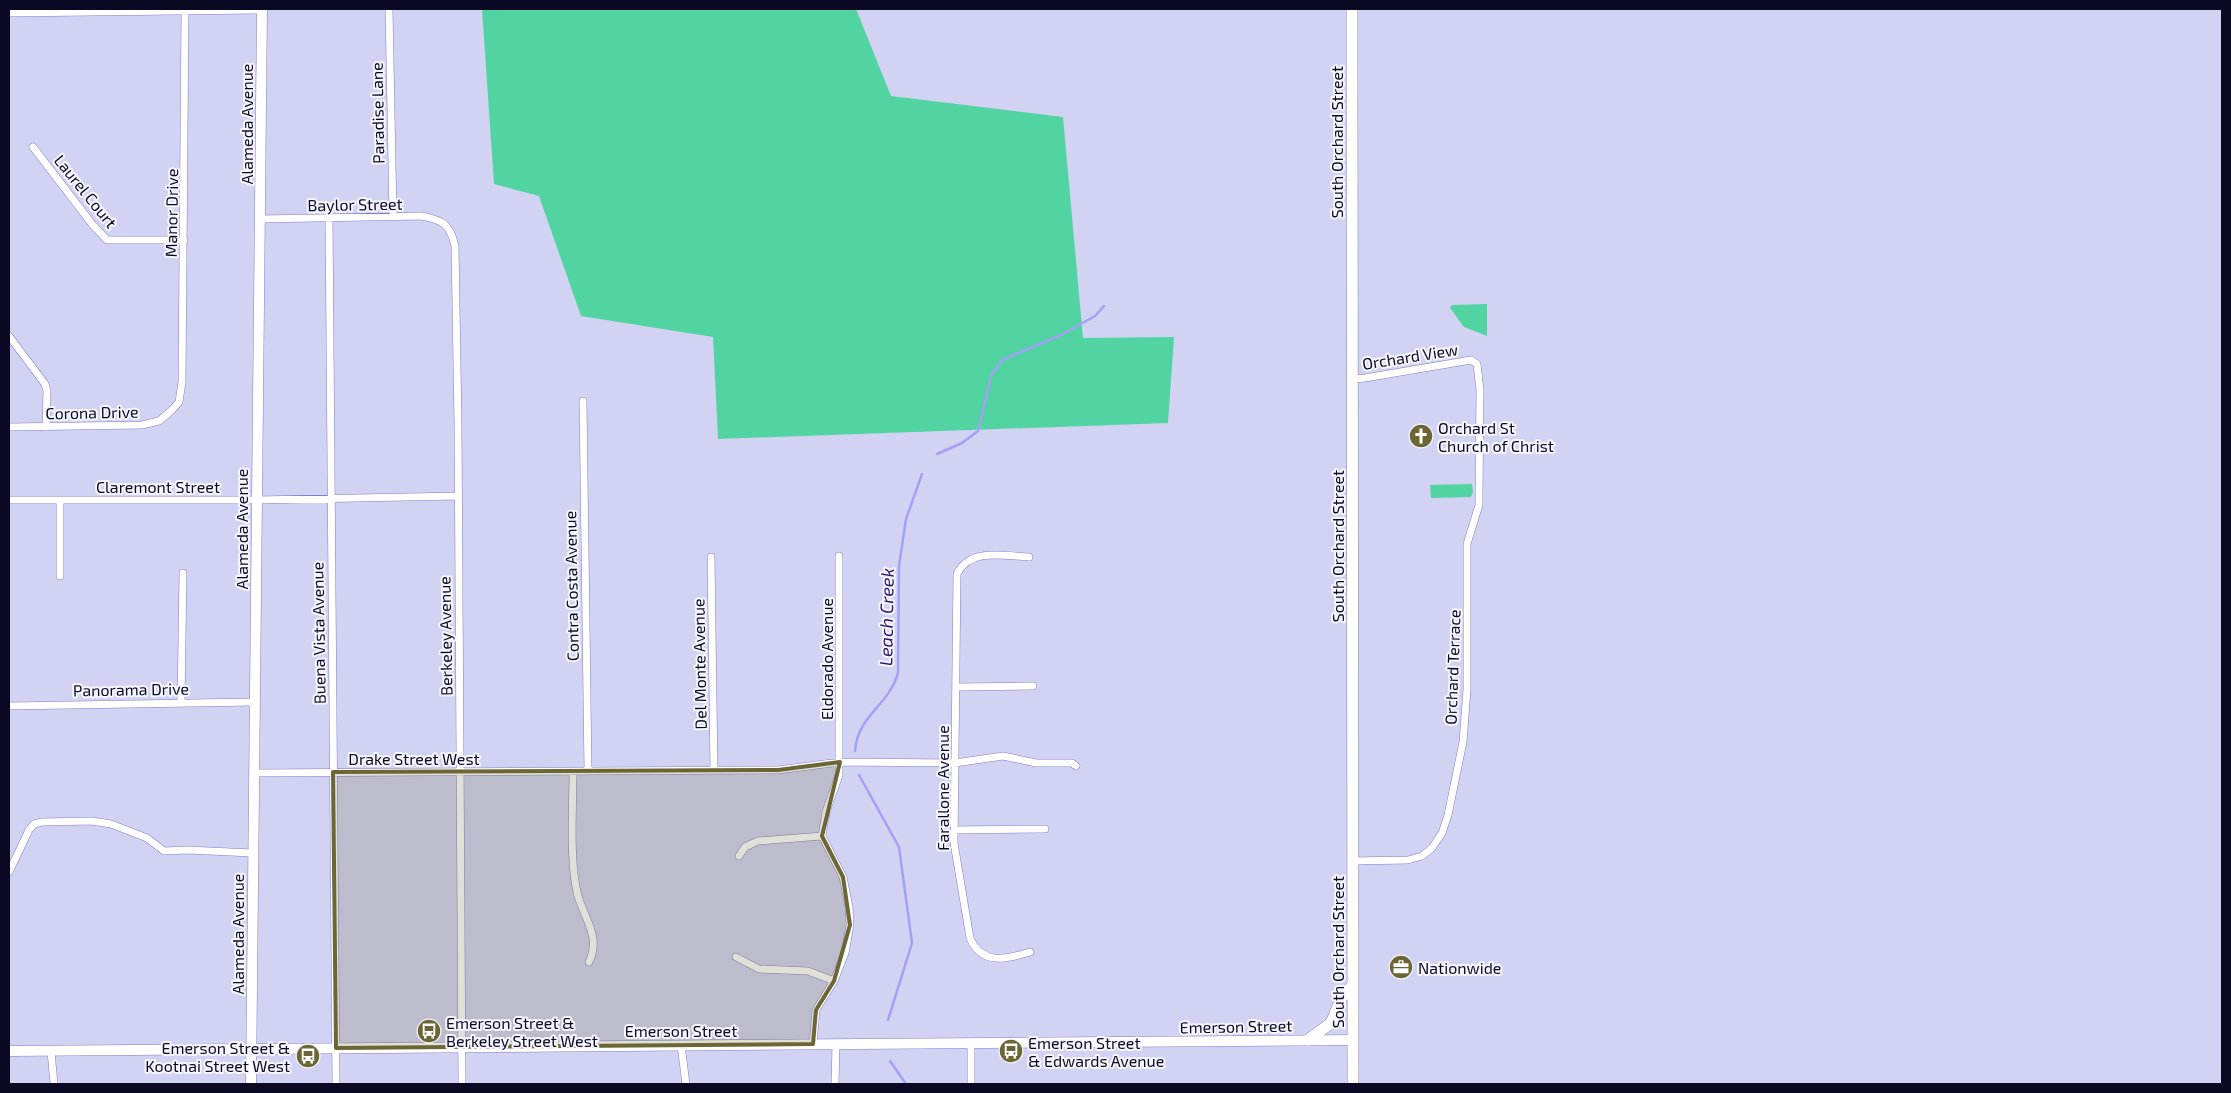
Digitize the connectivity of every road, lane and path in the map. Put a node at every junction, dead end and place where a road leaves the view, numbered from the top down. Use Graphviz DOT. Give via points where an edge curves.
graph roads {
  1 [pos="262,9"];
  2 [pos="389,9"];
  3 [pos="1352,9"];
  4 [pos="60,10"];
  5 [pos="9,12"];
  6 [pos="186,12"];
  7 [pos="33,146"];
  8 [pos="393,216"];
  9 [pos="329,218"];
  10 [pos="260,219"];
  11 [pos="448,227"];
  12 [pos="184,240"];
  13 [pos="9,336"];
  14 [pos="1471,360"];
  15 [pos="1353,379"];
  16 [pos="583,400"];
  17 [pos="172,410"];
  18 [pos="9,427"];
  19 [pos="46,427"];
  20 [pos="458,496"];
  21 [pos="330,498"];
  22 [pos="9,500"];
  23 [pos="60,500"];
  24 [pos="257,500"];
  25 [pos="839,556"];
  26 [pos="711,557"];
  27 [pos="1030,557"];
  28 [pos="184,573"];
  29 [pos="60,576"];
  30 [pos="1033,686"];
  31 [pos="957,687"];
  32 [pos="181,702"];
  33 [pos="254,702"];
  34 [pos="9,706"];
  35 [pos="840,762"];
  36 [pos="955,762"];
  37 [pos="1076,766"];
  38 [pos="714,770"];
  39 [pos="588,771"];
  40 [pos="333,772"];
  41 [pos="460,772"];
  42 [pos="573,772"];
  43 [pos="254,774"];
  44 [pos="1044,829"];
  45 [pos="954,830"];
  46 [pos="822,836"];
  47 [pos="252,853"];
  48 [pos="739,856"];
  49 [pos="1352,861"];
  50 [pos="9,872"];
  51 [pos="1030,952"];
  52 [pos="736,957"];
  53 [pos="589,962"];
  54 [pos="834,981"];
  55 [pos="1353,985"];
  56 [pos="1308,1040"];
  57 [pos="1353,1040"];
  58 [pos="971,1043"];
  59 [pos="813,1044"];
  60 [pos="836,1044"];
  61 [pos="681,1045"];
  62 [pos="461,1047"];
  63 [pos="336,1048"];
  64 [pos="251,1049"];
  65 [pos="9,1051"];
  66 [pos="51,1051"];
  67 [pos="54,1084"];
  68 [pos="251,1084"];
  69 [pos="336,1084"];
  70 [pos="462,1084"];
  71 [pos="686,1084"];
  72 [pos="835,1084"];
  73 [pos="971,1084"];
  74 [pos="1353,1084"];
  1 -- 6 [label="street"];
  1 -- 10 [label="main road, Alameda Avenue"];
  2 -- 8 [label="street, Paradise Lane"];
  3 -- 15 [label="main road, South Orchard Street"];
  4 -- 5 [label="street"];
  4 -- 6 [label="street"];
  6 -- 12 [label="street, Manor Drive"];
  7 -- 12 [label="street, Laurel Court" via="107,240"];
  8 -- 9 [label="street, Baylor Street"];
  8 -- 11 [label="street, Baylor Street" via="428,217"];
  9 -- 10 [label="street, Baylor Street"];
  9 -- 21 [label="street, Buena Vista Avenue"];
  10 -- 24 [label="main road, Alameda Avenue"];
  11 -- 20 [label="street, Berkeley Avenue" via="455,246 457,282"];
  12 -- 17 [label="street, Manor Drive" via="182,382 179,402"];
  13 -- 19 [label="street" via="45,384"];
  14 -- 15 [label="street, Orchard View"];
  14 -- 49 [label="street, Orchard Terrace" via="1478,368 1480,399 1479,505 1467,544 1467,689 1463,742 1448,815 1442,833 1422,856 1408,860"];
  15 -- 49 [label="main road, South Orchard Street"];
  16 -- 39 [label="street, Contra Costa Avenue"];
  17 -- 19 [label="street, Corona Drive" via="159,421 142,425"];
  18 -- 19 [label="street, Corona Drive"];
  20 -- 21 [label="street, Claremont Street"];
  20 -- 41 [label="street, Berkeley Avenue"];
  21 -- 24 [label="street, Claremont Street"];
  21 -- 40 [label="street, Buena Vista Avenue"];
  22 -- 23 [label="street, Claremont Street"];
  23 -- 24 [label="street, Claremont Street"];
  23 -- 29 [label="street"];
  24 -- 33 [label="main road, Alameda Avenue"];
  25 -- 35 [label="street, Eldorado Avenue"];
  26 -- 38 [label="street, Del Monte Avenue"];
  27 -- 31 [label="street, Farallone Avenue" via="977,556 960,567 956,578"];
  28 -- 32 [label="street"];
  30 -- 31 [label="street"];
  31 -- 36 [label="street, Farallone Avenue"];
  32 -- 33 [label="street, Panorama Drive"];
  32 -- 34 [label="street, Panorama Drive"];
  33 -- 43 [label="main road, Alameda Avenue"];
  35 -- 36 [label="street"];
  35 -- 38 [label="street" via="778,770"];
  35 -- 46 [label="street, Eldorado Avenue" via="838,783 826,812"];
  36 -- 37 [label="street" via="1003,756 1020,761 1072,763"];
  36 -- 45 [label="street, Farallone Avenue"];
  38 -- 39 [label="street"];
  39 -- 42 [label="street, Drake Street West"];
  40 -- 41 [label="street, Drake Street West"];
  40 -- 43 [label="street, Drake Street West"];
  40 -- 63 [label="street, Buena Vista Avenue"];
  41 -- 42 [label="street, Drake Street West"];
  41 -- 62 [label="street, Berkeley Avenue"];
  42 -- 53 [label="street" via="575,878 578,897 594,936"];
  43 -- 47 [label="main road, Alameda Avenue"];
  44 -- 45 [label="street"];
  45 -- 51 [label="street, Farallone Avenue" via="957,867 974,946 988,957 1011,957"];
  46 -- 48 [label="street" via="758,841 744,847"];
  46 -- 54 [label="street" via="843,877 849,907 850,925 845,953"];
  47 -- 50 [label="street" via="164,851 147,838 110,824 42,822 29,830"];
  47 -- 64 [label="main road, Alameda Avenue"];
  49 -- 55 [label="main road, South Orchard Street"];
  52 -- 54 [label="street" via="759,969 808,971"];
  54 -- 59 [label="street" via="816,1010"];
  55 -- 56 [label="main road" via="1342,997 1331,1023"];
  55 -- 57 [label="main road, South Orchard Street"];
  56 -- 57 [label="main road, Emerson Street"];
  56 -- 58 [label="main road, Emerson Street"];
  57 -- 74 [label="main road, South Orchard Street"];
  58 -- 60 [label="main road, Emerson Street"];
  58 -- 73 [label="street"];
  59 -- 60 [label="main road, Emerson Street"];
  59 -- 61 [label="main road, Emerson Street"];
  60 -- 72 [label="street"];
  61 -- 62 [label="main road, Emerson Street"];
  61 -- 71 [label="street"];
  62 -- 63 [label="main road, Emerson Street"];
  62 -- 70 [label="street, Berkeley Avenue"];
  63 -- 64 [label="main road, Emerson Street"];
  63 -- 69 [label="street, Buena Vista Avenue"];
  64 -- 66 [label="main road, Emerson Street"];
  64 -- 68 [label="main road, Alameda Avenue"];
  65 -- 66 [label="main road, Emerson Street"];
  66 -- 67 [label="street"];
}
